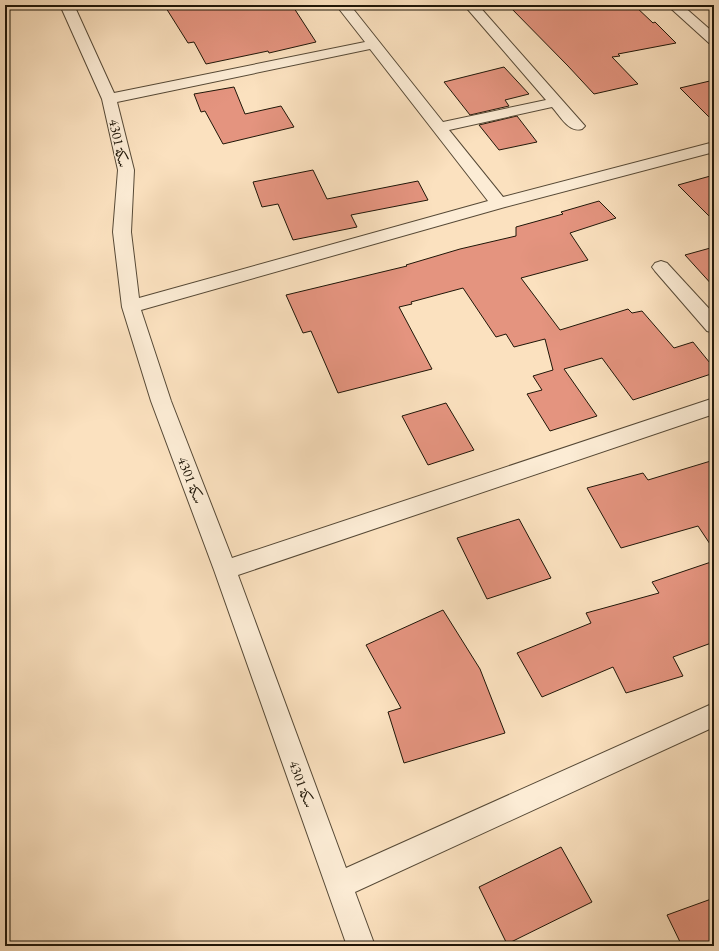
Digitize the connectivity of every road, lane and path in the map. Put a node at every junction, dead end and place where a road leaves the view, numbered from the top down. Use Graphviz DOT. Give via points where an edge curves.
graph roads {
  1 [pos="67,5"];
  2 [pos="343,5"];
  3 [pos="471,5"];
  4 [pos="674,5"];
  5 [pos="714,40"];
  6 [pos="374,44"];
  7 [pos="110,99"];
  8 [pos="556,102"];
  9 [pos="577,126"];
  10 [pos="440,127"];
  11 [pos="714,147"];
  12 [pos="499,203"];
  13 [pos="661,267"];
  14 [pos="131,307"];
  15 [pos="714,326"];
  16 [pos="714,406"];
  17 [pos="225,570"];
  18 [pos="714,715"];
  19 [pos="339,885"];
  20 [pos="361,946"];
  1 -- 7 [label="street, سكة 4301"];
  2 -- 6 [label="street"];
  3 -- 8 [label="street"];
  4 -- 5 [label="street"];
  6 -- 7 [label="street"];
  6 -- 10 [label="street"];
  7 -- 14 [label="street, سكة 4301" via="126,170 122,232"];
  8 -- 9 [label="street"];
  8 -- 10 [label="street"];
  10 -- 12 [label="street"];
  11 -- 12 [label="street"];
  12 -- 14 [label="street"];
  13 -- 15 [label="street"];
  14 -- 17 [label="street, سكة 4301" via="161,401"];
  16 -- 17 [label="street"];
  17 -- 19 [label="street, سكة 4301"];
  18 -- 19 [label="street"];
  19 -- 20 [label="street, سكة 4301"];
}
